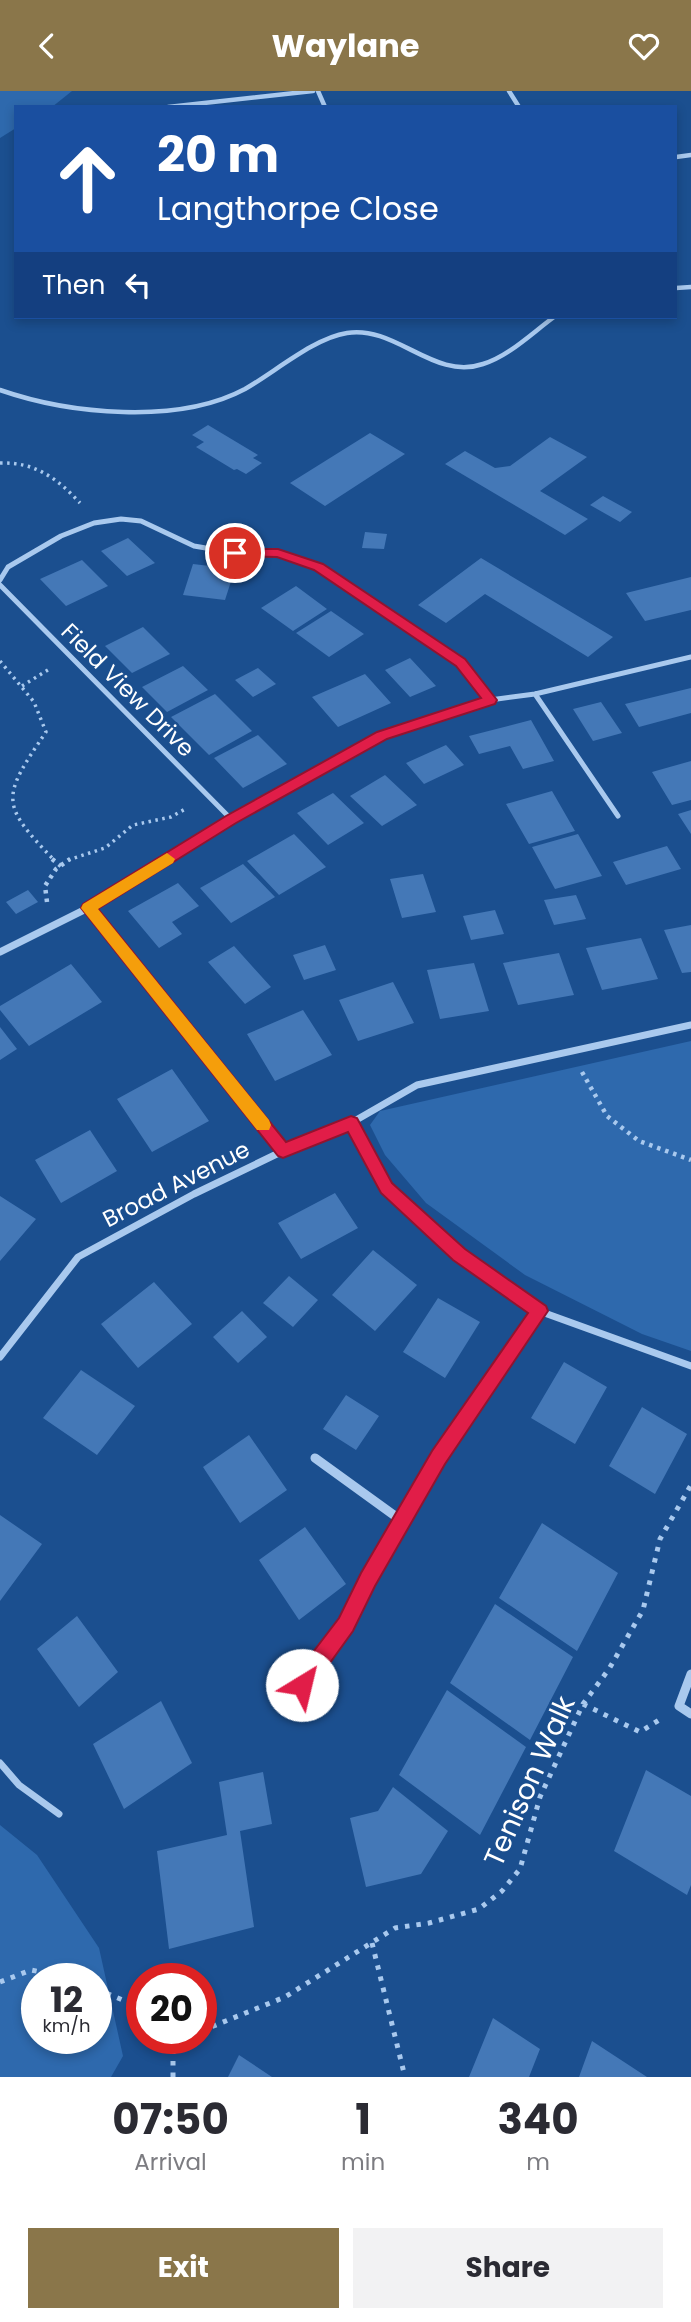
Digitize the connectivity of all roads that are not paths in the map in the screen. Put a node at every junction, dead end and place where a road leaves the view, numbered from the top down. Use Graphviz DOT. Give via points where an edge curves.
graph roads {
  1 [pos="316,91"];
  2 [pos="186,105"];
  3 [pos="551,319"];
  4 [pos="0,390"];
  5 [pos="0,582"];
  6 [pos="691,657"];
  7 [pos="535,694"];
  8 [pos="490,700"];
  9 [pos="618,816"];
  10 [pos="231,819"];
  11 [pos="89,908"];
  12 [pos="0,952"];
  13 [pos="691,1025"];
  14 [pos="351,1123"];
  15 [pos="283,1151"];
  16 [pos="539,1311"];
  17 [pos="0,1357"];
  18 [pos="691,1366"];
  19 [pos="314,1458"];
  20 [pos="402,1521"];
  21 [pos="368,1580"];
  22 [pos="691,1674"];
  23 [pos="302,1685"];
  24 [pos="691,1714"];
  25 [pos="0,1763"];
  26 [pos="59,1814"];
  1 -- 2 [label="street"];
  3 -- 4 [label="street" via="484,364 467,368 445,365 374,333 338,334 230,396 193,408 81,410"];
  5 -- 8 [label="street, Field View Drive" via="8,567 61,536 94,523 121,519 141,521 194,546 235,553 278,553 318,567 461,662"];
  5 -- 10 [label="street, Field View Drive"];
  6 -- 7 [label="street"];
  7 -- 8 [label="street"];
  7 -- 9 [label="street"];
  8 -- 10 [label="street" via="382,736"];
  10 -- 11 [label="street"];
  11 -- 12 [label="street"];
  11 -- 15 [label="street"];
  13 -- 14 [label="street, Broad Avenue" via="417,1085"];
  14 -- 15 [label="street, Broad Avenue"];
  14 -- 16 [label="street" via="386,1188 459,1255"];
  15 -- 17 [label="street, Broad Avenue" via="194,1193 78,1257"];
  16 -- 18 [label="street"];
  16 -- 20 [label="street"];
  19 -- 20 [label="street"];
  20 -- 21 [label="street"];
  21 -- 23 [label="lane" via="346,1625"];
  22 -- 24 [label="street" via="679,1706"];
  25 -- 26 [label="lane" via="19,1785"];
}
